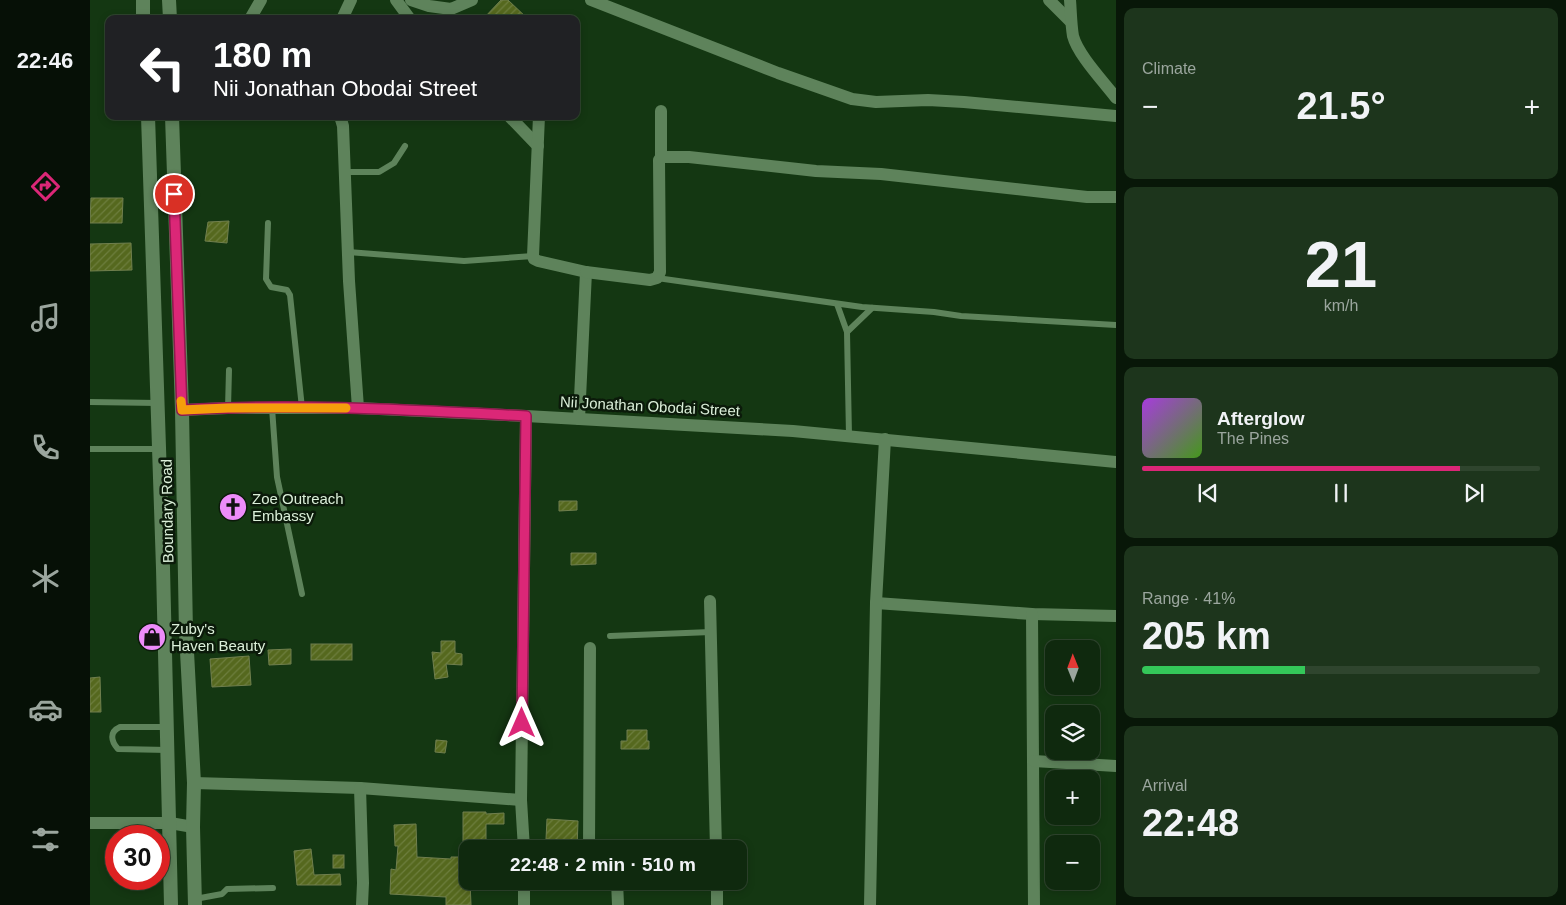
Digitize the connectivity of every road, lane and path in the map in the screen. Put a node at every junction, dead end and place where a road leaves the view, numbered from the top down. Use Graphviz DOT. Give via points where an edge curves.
graph roads {
  1 [pos="142,0"];
  2 [pos="169,0"];
  3 [pos="261,0"];
  4 [pos="351,0"];
  5 [pos="396,0"];
  6 [pos="411,0"];
  7 [pos="472,0"];
  8 [pos="591,0"];
  9 [pos="1050,0"];
  10 [pos="1070,0"];
  11 [pos="143,15"];
  12 [pos="170,15"];
  13 [pos="252,15"];
  14 [pos="344,15"];
  15 [pos="407,15"];
  16 [pos="1071,22"];
  17 [pos="1116,98"];
  18 [pos="661,111"];
  19 [pos="1116,116"];
  20 [pos="148,120"];
  21 [pos="172,120"];
  22 [pos="341,120"];
  23 [pos="513,120"];
  24 [pos="539,120"];
  25 [pos="405,146"];
  26 [pos="538,146"];
  27 [pos="661,157"];
  28 [pos="345,172"];
  29 [pos="1116,197"];
  30 [pos="268,223"];
  31 [pos="348,252"];
  32 [pos="533,256"];
  33 [pos="586,272"];
  34 [pos="657,278"];
  35 [pos="837,304"];
  36 [pos="872,308"];
  37 [pos="1116,325"];
  38 [pos="847,332"];
  39 [pos="229,370"];
  40 [pos="90,402"];
  41 [pos="158,403"];
  42 [pos="228,408"];
  43 [pos="272,408"];
  44 [pos="302,408"];
  45 [pos="358,408"];
  46 [pos="182,410"];
  47 [pos="526,416"];
  48 [pos="579,419"];
  49 [pos="849,436"];
  50 [pos="885,439"];
  51 [pos="90,449"];
  52 [pos="159,449"];
  53 [pos="1116,462"];
  54 [pos="302,594"];
  55 [pos="710,601"];
  56 [pos="876,603"];
  57 [pos="1032,614"];
  58 [pos="1116,616"];
  59 [pos="711,632"];
  60 [pos="610,636"];
  61 [pos="590,648"];
  62 [pos="167,727"];
  63 [pos="168,750"];
  64 [pos="1034,761"];
  65 [pos="1116,766"];
  66 [pos="194,783"];
  67 [pos="360,788"];
  68 [pos="521,800"];
  69 [pos="90,823"];
  70 [pos="170,823"];
  71 [pos="194,826"];
  72 [pos="523,840"];
  73 [pos="589,840"];
  74 [pos="716,840"];
  75 [pos="273,888"];
  76 [pos="524,890"];
  77 [pos="617,890"];
  78 [pos="717,890"];
  79 [pos="195,902"];
  80 [pos="171,905"];
  81 [pos="362,905"];
  82 [pos="524,905"];
  83 [pos="618,905"];
  84 [pos="717,905"];
  85 [pos="870,905"];
  86 [pos="1034,905"];
  1 -- 11 [label="main road"];
  2 -- 12 [label="main road"];
  3 -- 13 [label="street"];
  4 -- 14 [label="street"];
  5 -- 15 [label="street"];
  6 -- 7 [label="street" via="450,9"];
  8 -- 19 [label="street" via="852,99 964,102"];
  9 -- 16 [label="street"];
  10 -- 16 [label="street"];
  16 -- 17 [label="street" via="1074,38 1083,55"];
  18 -- 27 [label="street"];
  20 -- 41 [label="main road, Boundary Road"];
  21 -- 46 [label="main road, Boundary Road"];
  22 -- 28 [label="street"];
  23 -- 26 [label="street"];
  24 -- 26 [label="street"];
  25 -- 28 [label="lane" via="394,163 379,172"];
  26 -- 32 [label="street"];
  27 -- 29 [label="street" via="881,174 1087,197"];
  27 -- 34 [label="street" via="660,272"];
  28 -- 31 [label="street"];
  30 -- 44 [label="lane" via="266,279 271,287 287,290 290,295"];
  31 -- 32 [label="lane" via="464,261"];
  31 -- 45 [label="street"];
  32 -- 33 [label="street" via="538,261"];
  33 -- 34 [label="street" via="650,280"];
  33 -- 48 [label="street"];
  34 -- 35 [label="lane"];
  35 -- 36 [label="lane"];
  35 -- 38 [label="lane"];
  36 -- 37 [label="lane"];
  36 -- 38 [label="lane"];
  38 -- 49 [label="lane"];
  39 -- 42 [label="lane"];
  40 -- 41 [label="lane"];
  41 -- 52 [label="main road, Boundary Road"];
  42 -- 43 [label="street, Nii Jonathan Obodai Street"];
  42 -- 46 [label="street, Nii Jonathan Obodai Street"];
  43 -- 44 [label="street, Nii Jonathan Obodai Street"];
  43 -- 54 [label="lane" via="277,477"];
  44 -- 45 [label="street, Nii Jonathan Obodai Street"];
  45 -- 47 [label="street, Nii Jonathan Obodai Street"];
  46 -- 66 [label="main road, Boundary Road" via="186,633"];
  47 -- 48 [label="street, Nii Jonathan Obodai Street"];
  47 -- 68 [label="street"];
  48 -- 49 [label="street, Nii Jonathan Obodai Street"];
  49 -- 50 [label="street, Nii Jonathan Obodai Street"];
  50 -- 53 [label="street, Nii Jonathan Obodai Street"];
  50 -- 56 [label="street"];
  51 -- 52 [label="lane"];
  52 -- 62 [label="main road, Boundary Road"];
  55 -- 59 [label="street"];
  56 -- 57 [label="street"];
  56 -- 85 [label="street"];
  57 -- 58 [label="street"];
  57 -- 64 [label="street"];
  59 -- 60 [label="lane"];
  59 -- 74 [label="street"];
  61 -- 73 [label="street"];
  62 -- 63 [label="main road, Boundary Road"];
  62 -- 63 [label="lane" via="120,727 112,734 112,742 118,749"];
  63 -- 70 [label="main road, Boundary Road"];
  64 -- 65 [label="street"];
  64 -- 86 [label="street"];
  66 -- 67 [label="street"];
  66 -- 71 [label="main road, Boundary Road"];
  67 -- 68 [label="street"];
  67 -- 81 [label="street"];
  68 -- 72 [label="street"];
  69 -- 70 [label="street"];
  70 -- 71 [label="street"];
  70 -- 80 [label="main road, Boundary Road"];
  71 -- 79 [label="main road, Boundary Road"];
  75 -- 79 [label="lane" via="227,889 222,894"];
  76 -- 82 [label="street"];
  77 -- 83 [label="street"];
  78 -- 84 [label="street"];
}
